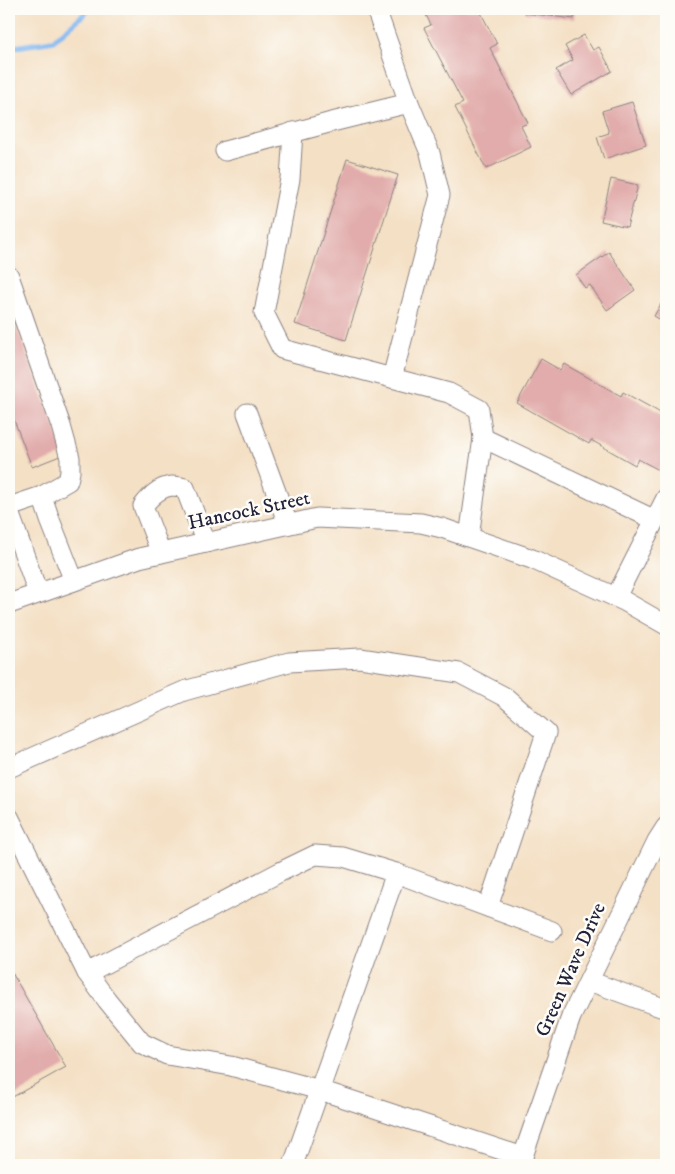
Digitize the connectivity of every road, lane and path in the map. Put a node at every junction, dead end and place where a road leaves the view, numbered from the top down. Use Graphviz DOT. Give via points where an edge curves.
graph roads {
  1 [pos="376,9"];
  2 [pos="409,103"];
  3 [pos="292,132"];
  4 [pos="225,151"];
  5 [pos="9,276"];
  6 [pos="392,378"];
  7 [pos="247,413"];
  8 [pos="483,438"];
  9 [pos="42,496"];
  10 [pos="666,498"];
  11 [pos="9,507"];
  12 [pos="9,512"];
  13 [pos="655,520"];
  14 [pos="288,524"];
  15 [pos="469,537"];
  16 [pos="206,543"];
  17 [pos="161,553"];
  18 [pos="74,581"];
  19 [pos="38,594"];
  20 [pos="616,597"];
  21 [pos="9,604"];
  22 [pos="666,625"];
  23 [pos="9,768"];
  24 [pos="9,818"];
  25 [pos="666,827"];
  26 [pos="396,873"];
  27 [pos="488,907"];
  28 [pos="552,931"];
  29 [pos="87,973"];
  30 [pos="588,981"];
  31 [pos="666,1009"];
  32 [pos="320,1090"];
  33 [pos="521,1161"];
  34 [pos="294,1165"];
  1 -- 2 [label="street"];
  2 -- 3 [label="street"];
  2 -- 6 [label="street" via="430,153 440,195"];
  3 -- 4 [label="street"];
  3 -- 6 [label="street" via="290,179 264,313 282,349"];
  5 -- 9 [label="street" via="70,458 68,481"];
  6 -- 8 [label="street" via="449,393 479,409"];
  7 -- 14 [label="street"];
  8 -- 13 [label="street"];
  8 -- 15 [label="street"];
  9 -- 11 [label="street"];
  9 -- 18 [label="street"];
  10 -- 13 [label="street"];
  12 -- 19 [label="street"];
  13 -- 20 [label="street"];
  14 -- 15 [label="street, Hancock Street" via="316,518 421,523"];
  14 -- 16 [label="street, Hancock Street"];
  15 -- 20 [label="street, Hancock Street" via="532,559"];
  16 -- 17 [label="street, Hancock Street"];
  16 -- 17 [label="street" via="185,488 172,486 162,489 142,506"];
  17 -- 18 [label="street, Hancock Street"];
  18 -- 19 [label="street, Hancock Street"];
  19 -- 21 [label="street, Hancock Street"];
  20 -- 22 [label="street, Hancock Street"];
  23 -- 27 [label="street" via="184,690 289,662 360,658 458,673 506,697 546,733"];
  24 -- 29 [label="street"];
  25 -- 30 [label="street, Green Wave Drive"];
  26 -- 27 [label="street"];
  26 -- 29 [label="street" via="343,857 315,855"];
  26 -- 32 [label="street"];
  27 -- 28 [label="street"];
  29 -- 32 [label="street" via="142,1043 167,1055 231,1066"];
  30 -- 31 [label="street"];
  30 -- 33 [label="street, Green Wave Drive" via="571,1017"];
  32 -- 33 [label="street"];
  32 -- 34 [label="street"];
}
